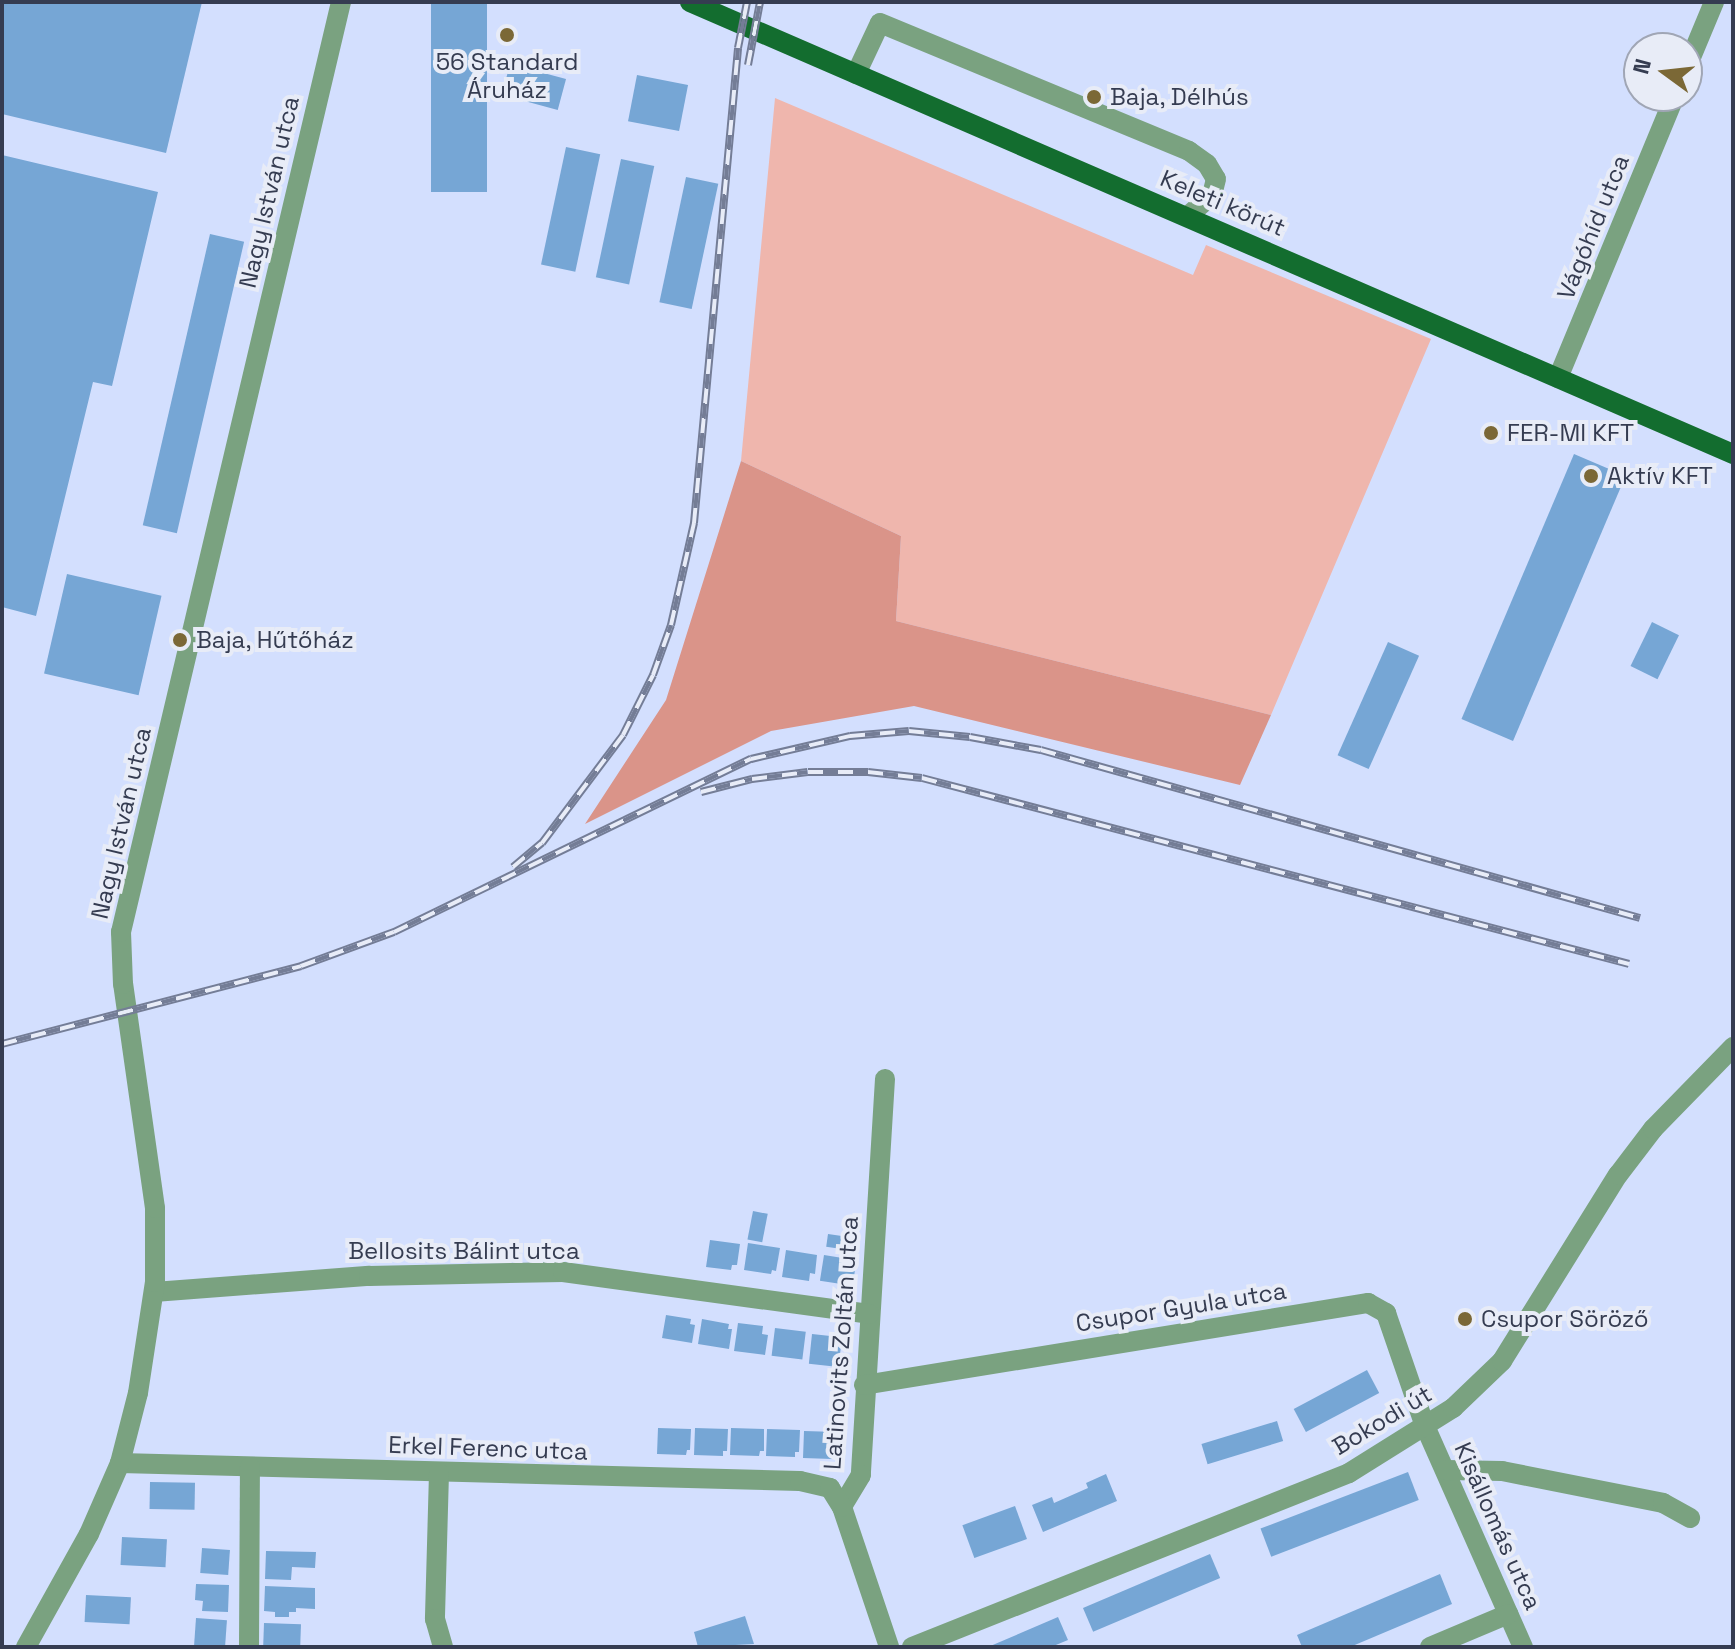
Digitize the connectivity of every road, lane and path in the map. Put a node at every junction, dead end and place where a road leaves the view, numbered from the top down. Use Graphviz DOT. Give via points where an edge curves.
graph roads {
  1 [pos="341,2"];
  2 [pos="690,2"];
  3 [pos="1714,2"];
  4 [pos="1702,32"];
  5 [pos="856,74"];
  6 [pos="1668,112"];
  7 [pos="1188,216"];
  8 [pos="1558,378"];
  9 [pos="1733,454"];
  10 [pos="1733,1047"];
  11 [pos="885,1079"];
  12 [pos="154,1292"];
  13 [pos="869,1314"];
  14 [pos="864,1385"];
  15 [pos="1425,1426"];
  16 [pos="120,1463"];
  17 [pos="250,1467"];
  18 [pos="1446,1470"];
  19 [pos="439,1473"];
  20 [pos="842,1507"];
  21 [pos="1690,1518"];
  22 [pos="1508,1614"];
  23 [pos="26,1647"];
  24 [pos="249,1647"];
  25 [pos="443,1647"];
  26 [pos="889,1647"];
  27 [pos="912,1647"];
  28 [pos="1430,1647"];
  29 [pos="1523,1647"];
  1 -- 12 [label="street, Nagy István utca" via="121,932 123,984 155,1208"];
  2 -- 5 [label="main road, Keleti körút"];
  3 -- 4 [label="street"];
  5 -- 7 [label="main road, Keleti körút"];
  5 -- 7 [label="street" via="880,23 1189,151 1216,179 1212,195"];
  6 -- 8 [label="street, Vágóhíd utca"];
  7 -- 8 [label="main road, Keleti körút"];
  8 -- 9 [label="main road, Keleti körút"];
  10 -- 15 [label="street, Bokodi út" via="1680,1098 1618,1175 1502,1361 1453,1408"];
  11 -- 13 [label="street, Latinovits Zoltán utca"];
  12 -- 13 [label="street, Bellosits Bálint utca" via="369,1276 563,1272"];
  12 -- 16 [label="street, Nagy István utca" via="138,1393"];
  13 -- 14 [label="street, Latinovits Zoltán utca"];
  14 -- 15 [label="street, Csupor Gyula utca" via="1368,1303 1386,1313"];
  14 -- 20 [label="street, Latinovits Zoltán utca" via="861,1475"];
  15 -- 18 [label="street, Kisállomás utca"];
  15 -- 27 [label="street, Bokodi út" via="1349,1473"];
  16 -- 17 [label="street, Erkel Ferenc utca"];
  16 -- 23 [label="street, Nagy István utca" via="89,1534"];
  17 -- 19 [label="street, Erkel Ferenc utca"];
  17 -- 24 [label="street"];
  18 -- 21 [label="street" via="1502,1471 1663,1503"];
  18 -- 22 [label="street, Kisállomás utca"];
  19 -- 20 [label="street, Erkel Ferenc utca" via="800,1481 830,1488"];
  19 -- 25 [label="street" via="435,1619"];
  20 -- 26 [label="street"];
  22 -- 28 [label="street"];
  22 -- 29 [label="street, Kisállomás utca"];
}
